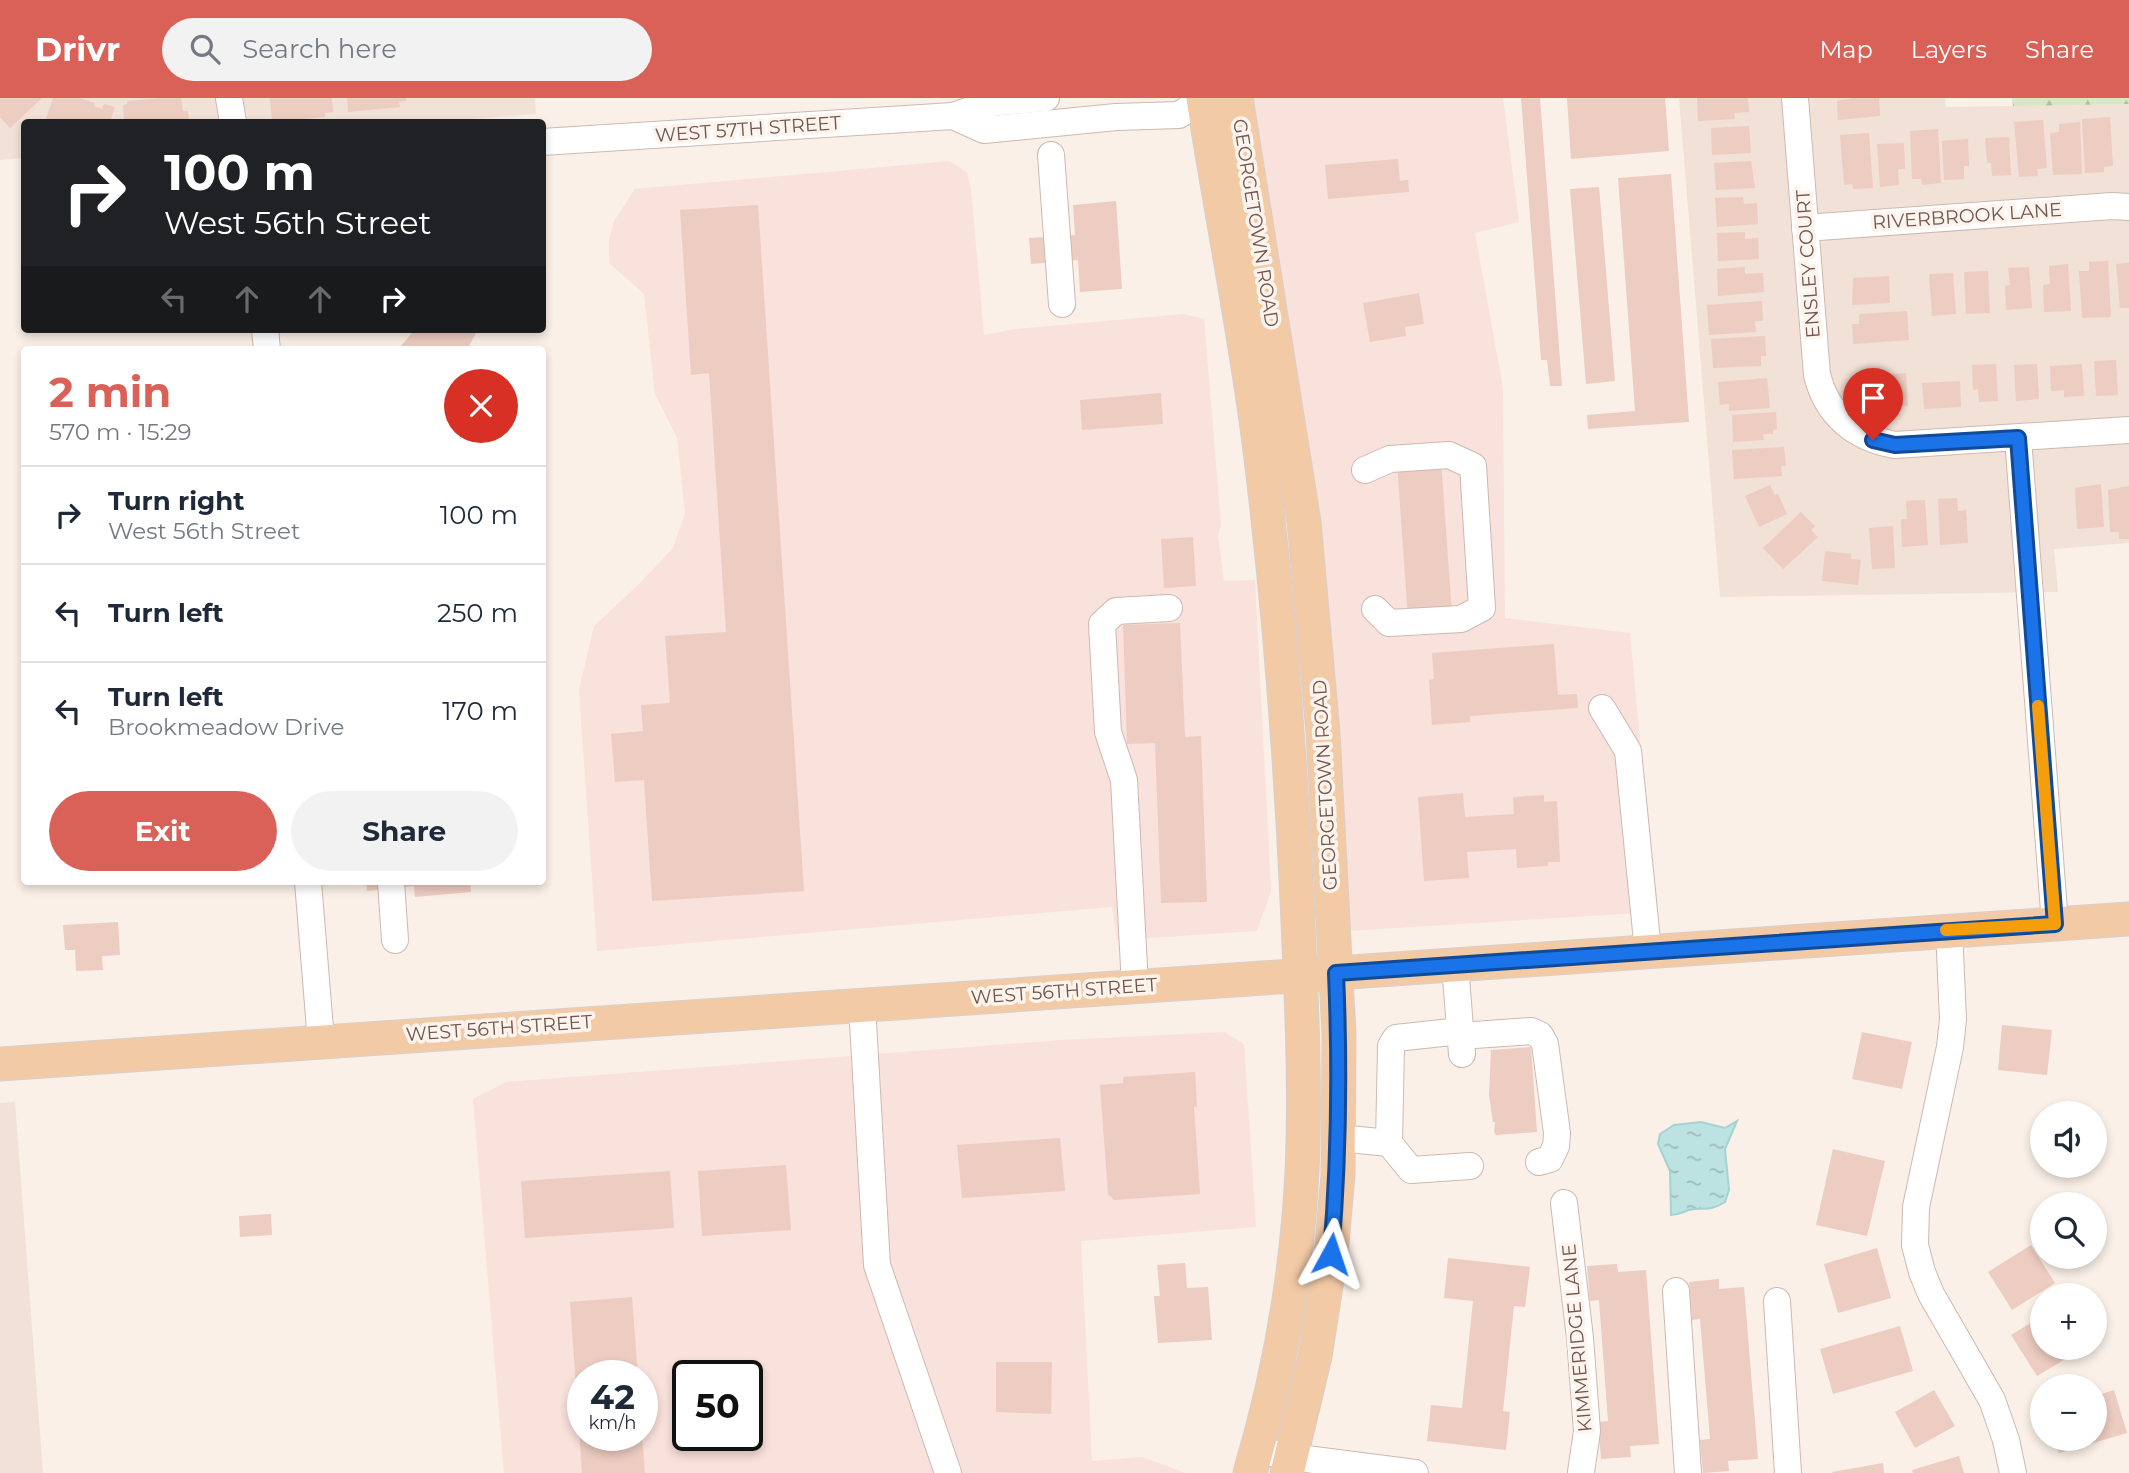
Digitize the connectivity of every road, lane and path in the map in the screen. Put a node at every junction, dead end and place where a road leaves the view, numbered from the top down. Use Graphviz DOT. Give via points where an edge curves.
graph roads {
  1 [pos="229,98"];
  2 [pos="1046,98"];
  3 [pos="1208,98"];
  4 [pos="1237,98"];
  5 [pos="1795,98"];
  6 [pos="953,116"];
  7 [pos="232,119"];
  8 [pos="546,142"];
  9 [pos="1051,155"];
  10 [pos="2129,207"];
  11 [pos="1805,228"];
  12 [pos="1062,304"];
  13 [pos="2129,430"];
  14 [pos="2018,438"];
  15 [pos="1365,470"];
  16 [pos="1169,608"];
  17 [pos="1375,610"];
  18 [pos="1602,708"];
  19 [pos="308,885"];
  20 [pos="391,885"];
  21 [pos="2129,919"];
  22 [pos="2055,924"];
  23 [pos="1948,930"];
  24 [pos="394,940"];
  25 [pos="1648,951"];
  26 [pos="1455,964"];
  27 [pos="1336,973"];
  28 [pos="1300,975"];
  29 [pos="1135,986"];
  30 [pos="862,1005"];
  31 [pos="1461,1040"];
  32 [pos="321,1041"];
  33 [pos="0,1064"];
  34 [pos="1339,1138"];
  35 [pos="1389,1143"];
  36 [pos="1539,1162"];
  37 [pos="1471,1166"];
  38 [pos="1564,1203"];
  39 [pos="1676,1291"];
  40 [pos="1777,1301"];
  41 [pos="1253,1461"];
  42 [pos="1289,1465"];
  43 [pos="948,1473"];
  44 [pos="1415,1473"];
  45 [pos="1565,1473"];
  46 [pos="1582,1473"];
  47 [pos="1688,1473"];
  48 [pos="1788,1473"];
  49 [pos="2013,1473"];
  1 -- 7 [label="street"];
  2 -- 6 [label="street, WEST 57TH STREET" via="991,103"];
  3 -- 6 [label="street, WEST 57TH STREET" via="1179,115 984,130"];
  3 -- 28 [label="main road, GEORGETOWN ROAD" via="1279,605"];
  4 -- 27 [label="main road, GEORGETOWN ROAD" via="1304,522 1318,660"];
  5 -- 11 [label="street, ENSLEY COURT"];
  6 -- 8 [label="street, WEST 57TH STREET"];
  9 -- 12 [label="street"];
  10 -- 11 [label="street, RIVERBROOK LANE"];
  11 -- 14 [label="street, ENSLEY COURT" via="1817,375 1826,400 1844,423 1861,435 1895,445"];
  13 -- 14 [label="street"];
  14 -- 22 [label="street"];
  15 -- 17 [label="street" via="1390,459 1449,455 1472,466 1474,479 1482,608 1461,619 1389,622"];
  16 -- 29 [label="street" via="1116,611 1102,624 1108,732 1125,780"];
  18 -- 25 [label="street" via="1629,751"];
  19 -- 32 [label="street"];
  20 -- 24 [label="street"];
  21 -- 22 [label="main road, WEST 56TH STREET"];
  22 -- 23 [label="main road, WEST 56TH STREET"];
  23 -- 25 [label="main road, WEST 56TH STREET"];
  23 -- 49 [label="street" via="1952,1033 1916,1207 1915,1245 1931,1294 1992,1400"];
  25 -- 26 [label="main road, WEST 56TH STREET"];
  26 -- 27 [label="main road, WEST 56TH STREET"];
  26 -- 31 [label="street"];
  27 -- 28 [label="main road, WEST 56TH STREET"];
  27 -- 34 [label="main road, GEORGETOWN ROAD"];
  28 -- 29 [label="main road, WEST 56TH STREET"];
  28 -- 41 [label="main road, GEORGETOWN ROAD" via="1303,1104 1299,1211 1281,1352"];
  29 -- 30 [label="main road, WEST 56TH STREET"];
  30 -- 32 [label="main road, WEST 56TH STREET"];
  30 -- 43 [label="street" via="877,1265"];
  31 -- 35 [label="street" via="1396,1038 1391,1046"];
  31 -- 36 [label="street" via="1531,1031 1540,1035 1557,1133 1550,1159"];
  32 -- 33 [label="main road, WEST 56TH STREET"];
  34 -- 35 [label="street"];
  34 -- 42 [label="main road, GEORGETOWN ROAD" via="1324,1303"];
  35 -- 37 [label="street" via="1411,1170"];
  38 -- 46 [label="street, KIMMERIDGE LANE" via="1587,1431"];
  39 -- 47 [label="street"];
  40 -- 48 [label="street"];
  41 -- 42 [label="street"];
  42 -- 44 [label="street"];
  45 -- 46 [label="street"];
}
